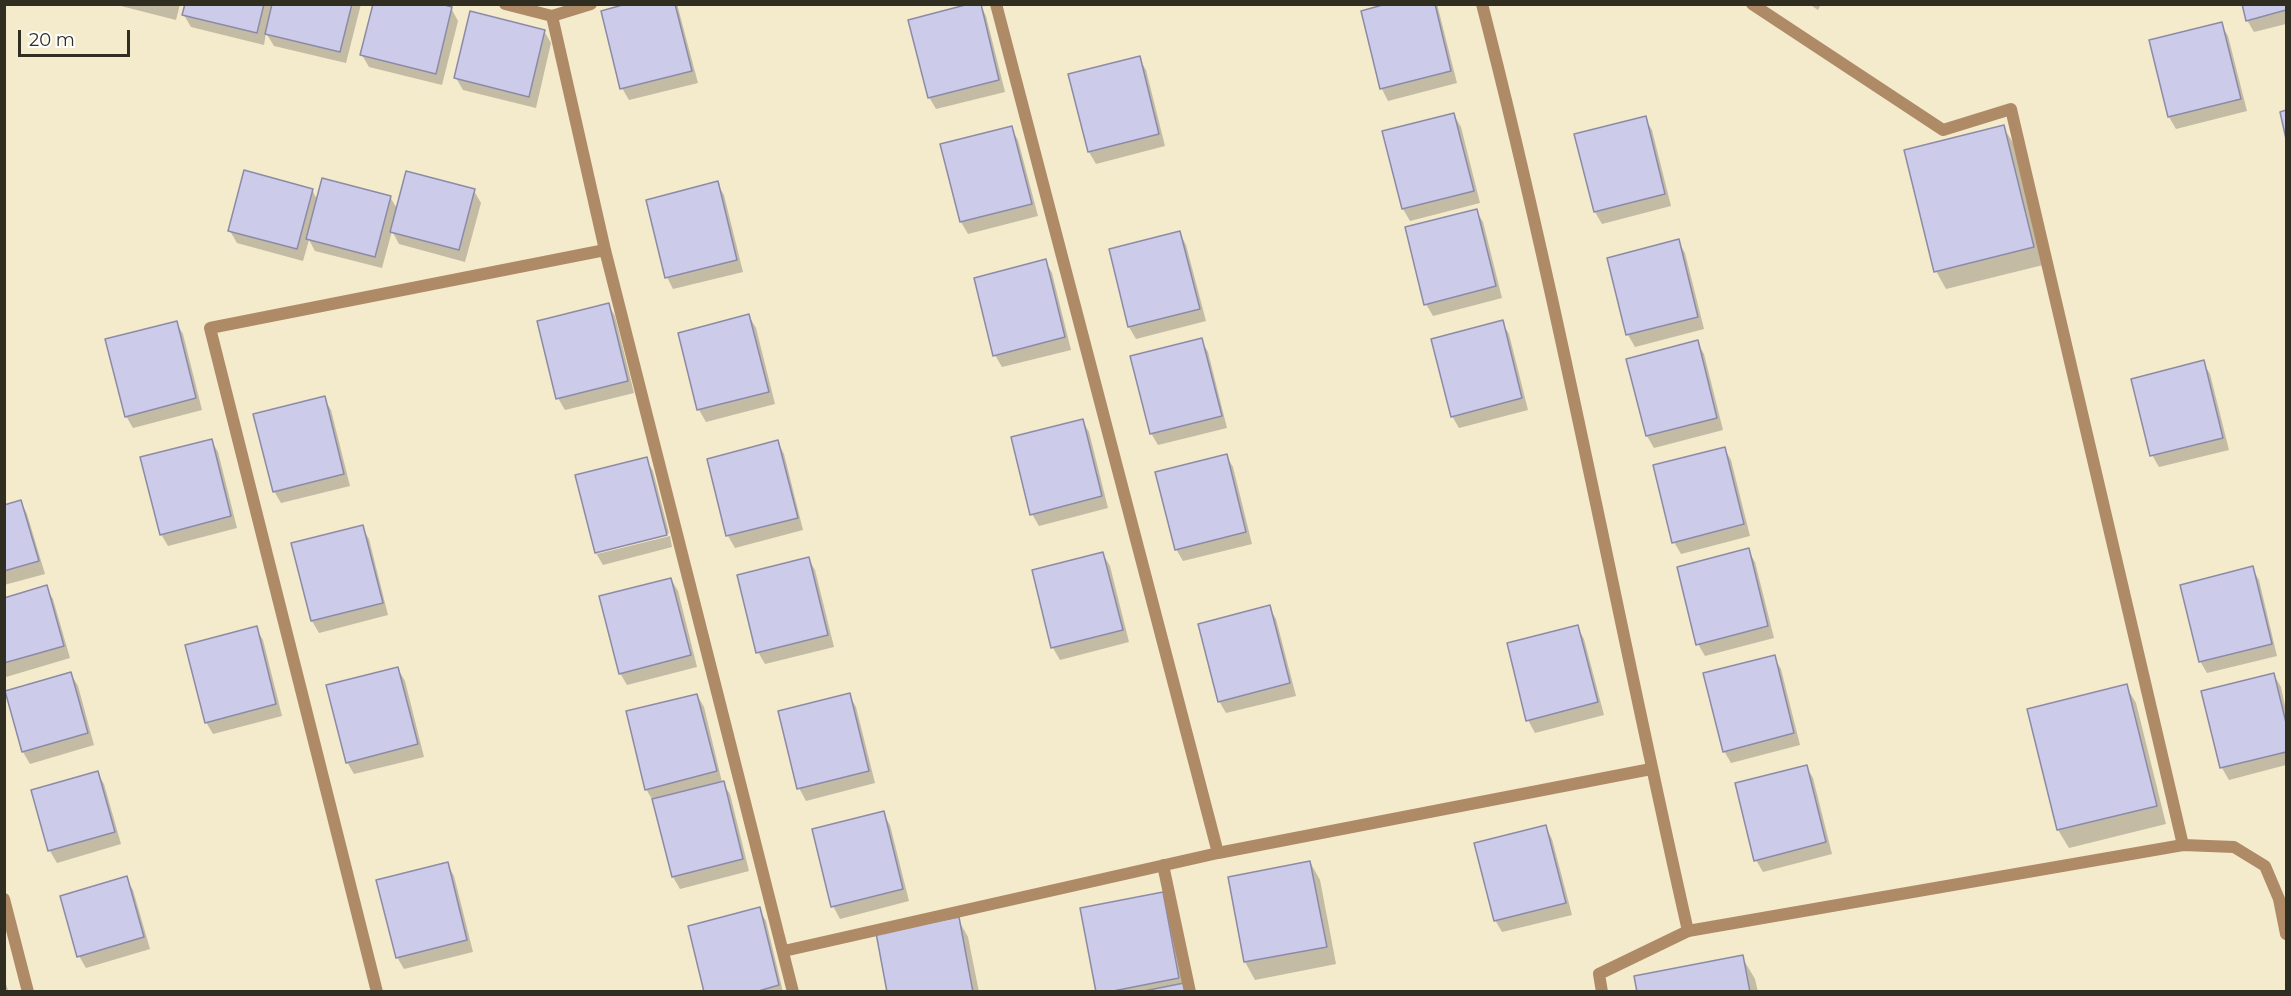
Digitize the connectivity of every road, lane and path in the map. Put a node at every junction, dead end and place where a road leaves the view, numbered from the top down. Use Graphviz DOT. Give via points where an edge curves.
graph roads {
  1 [pos="505,4"];
  2 [pos="591,4"];
  3 [pos="996,4"];
  4 [pos="1482,4"];
  5 [pos="1752,4"];
  6 [pos="552,16"];
  7 [pos="605,250"];
  8 [pos="1651,770"];
  9 [pos="2183,845"];
  10 [pos="1218,852"];
  11 [pos="1163,865"];
  12 [pos="4,899"];
  13 [pos="1688,931"];
  14 [pos="2286,934"];
  15 [pos="784,951"];
  16 [pos="28,992"];
  17 [pos="377,992"];
  18 [pos="793,992"];
  19 [pos="1190,992"];
  20 [pos="1602,992"];
  1 -- 6 [label="street"];
  2 -- 6 [label="street"];
  3 -- 10 [label="street"];
  4 -- 8 [label="street" via="1517,141"];
  5 -- 9 [label="street" via="1943,130 2011,109"];
  6 -- 7 [label="street"];
  7 -- 15 [label="street"];
  7 -- 17 [label="street" via="210,328"];
  8 -- 10 [label="street"];
  8 -- 13 [label="street"];
  9 -- 13 [label="street"];
  9 -- 14 [label="street" via="2234,848 2265,866 2279,899"];
  10 -- 11 [label="street"];
  11 -- 15 [label="street"];
  11 -- 19 [label="street"];
  12 -- 16 [label="street"];
  13 -- 20 [label="street" via="1599,974"];
  15 -- 18 [label="street"];
}
